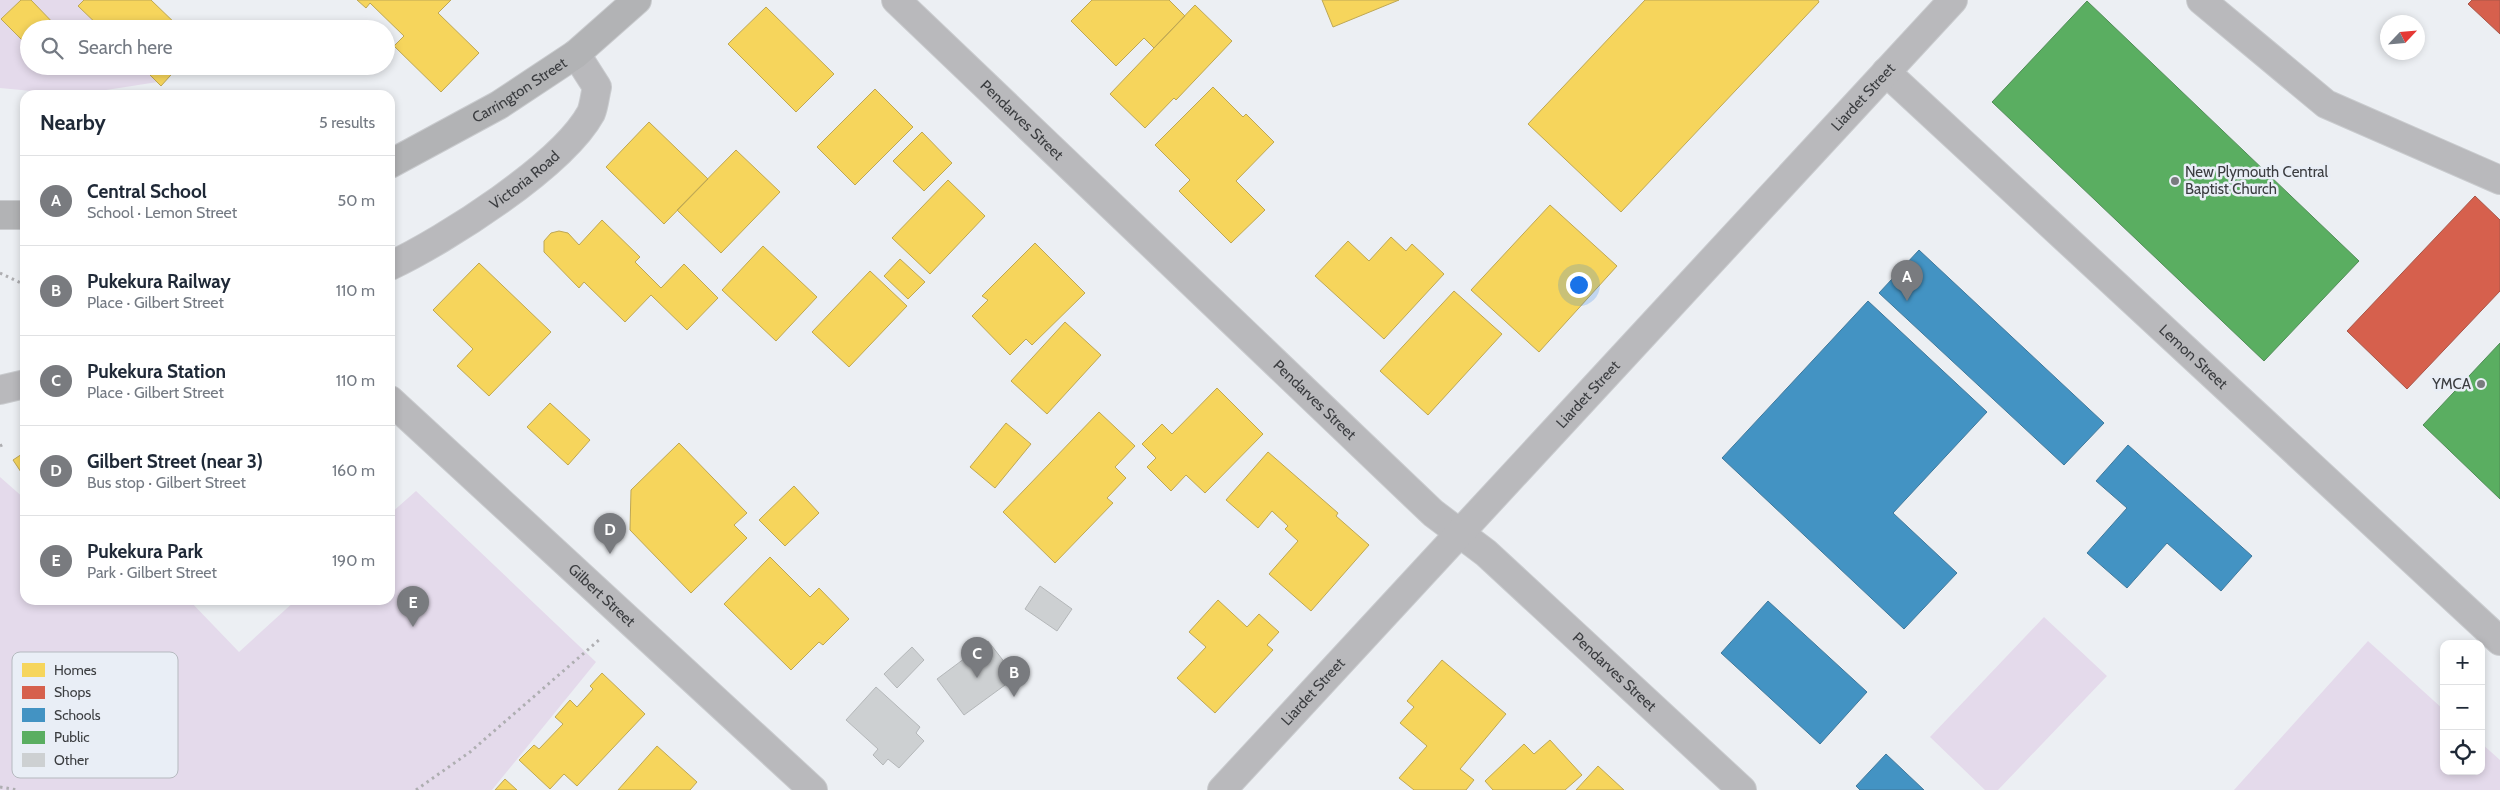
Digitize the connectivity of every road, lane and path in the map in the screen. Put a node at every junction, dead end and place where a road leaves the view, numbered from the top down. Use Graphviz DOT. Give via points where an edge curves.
graph roads {
  1 [pos="637,0"];
  2 [pos="896,0"];
  3 [pos="1953,0"];
  4 [pos="2201,0"];
  5 [pos="576,54"];
  6 [pos="1886,72"];
  7 [pos="395,161"];
  8 [pos="2500,180"];
  9 [pos="0,215"];
  10 [pos="20,215"];
  11 [pos="395,263"];
  12 [pos="0,272"];
  13 [pos="20,282"];
  14 [pos="20,385"];
  15 [pos="0,390"];
  16 [pos="395,405"];
  17 [pos="1460,533"];
  18 [pos="626,617"];
  19 [pos="2500,641"];
  20 [pos="0,787"];
  21 [pos="18,790"];
  22 [pos="416,790"];
  23 [pos="813,790"];
  24 [pos="1222,790"];
  25 [pos="1742,790"];
  1 -- 5 [label="main road, Carrington Street"];
  2 -- 17 [label="street, Pendarves Street" via="1433,513"];
  3 -- 6 [label="street, Liardet Street"];
  4 -- 8 [label="street" via="2326,104"];
  5 -- 7 [label="main road, Carrington Street" via="499,105"];
  5 -- 11 [label="street, Victoria Road" via="597,87 591,112 563,149 455,230"];
  6 -- 17 [label="street, Liardet Street"];
  6 -- 19 [label="street, Lemon Street"];
  9 -- 10 [label="main road"];
  12 -- 13 [label="path"];
  14 -- 15 [label="street"];
  16 -- 18 [label="street, Gilbert Street"];
  17 -- 24 [label="street, Liardet Street"];
  17 -- 25 [label="street, Pendarves Street" via="1486,553"];
  18 -- 22 [label="path" via="470,752"];
  18 -- 23 [label="street, Gilbert Street"];
  20 -- 21 [label="path"];
}
